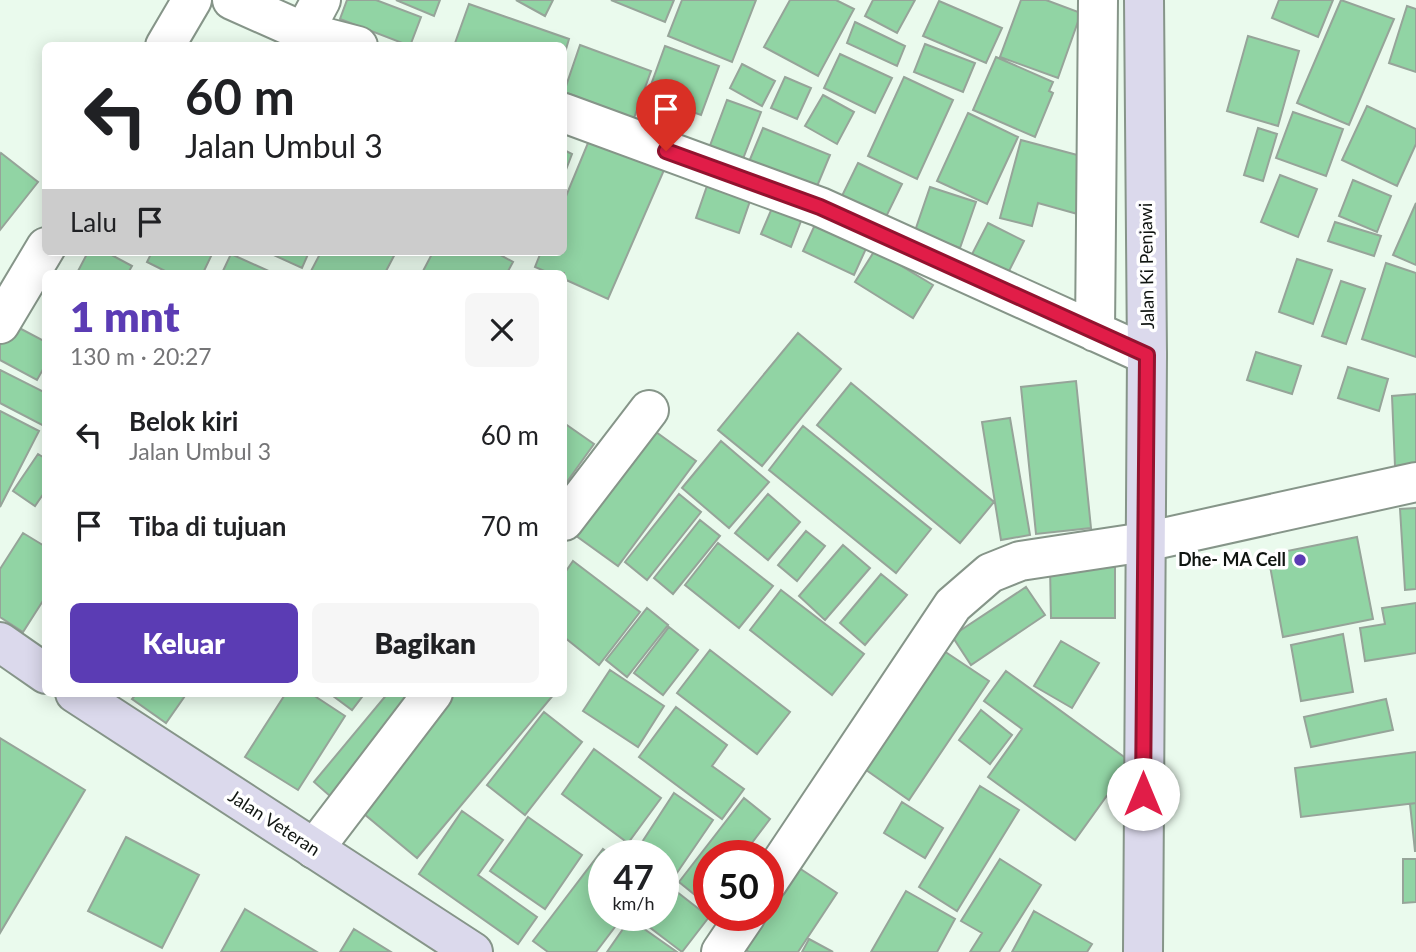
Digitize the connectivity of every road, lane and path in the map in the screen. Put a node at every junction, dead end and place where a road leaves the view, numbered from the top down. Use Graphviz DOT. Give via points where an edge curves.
graph roads {
  1 [pos="192,0"];
  2 [pos="232,0"];
  3 [pos="1098,0"];
  4 [pos="1144,0"];
  5 [pos="312,16"];
  6 [pos="167,42"];
  7 [pos="352,42"];
  8 [pos="567,114"];
  9 [pos="42,254"];
  10 [pos="0,324"];
  11 [pos="1095,332"];
  12 [pos="1147,355"];
  13 [pos="649,410"];
  14 [pos="1416,482"];
  15 [pos="567,518"];
  16 [pos="1145,542"];
  17 [pos="0,642"];
  18 [pos="42,671"];
  19 [pos="81,697"];
  20 [pos="430,697"];
  21 [pos="314,849"];
  22 [pos="784,858"];
  23 [pos="735,931"];
  24 [pos="473,952"];
  25 [pos="721,952"];
  26 [pos="1143,952"];
  1 -- 6 [label="street"];
  2 -- 5 [label="street"];
  3 -- 11 [label="street"];
  4 -- 12 [label="main road, Jalan Ki Penjawi"];
  5 -- 7 [label="street"];
  8 -- 11 [label="street" via="820,207"];
  9 -- 10 [label="street"];
  11 -- 12 [label="street"];
  12 -- 16 [label="main road, Jalan Ki Penjawi"];
  13 -- 15 [label="street"];
  14 -- 16 [label="street"];
  16 -- 22 [label="street" via="1037,557 976,582 953,606"];
  16 -- 26 [label="main road, Jalan Ki Penjawi"];
  17 -- 18 [label="main road"];
  19 -- 21 [label="main road, Jalan Veteran"];
  20 -- 21 [label="street"];
  21 -- 24 [label="main road, Jalan Veteran"];
  23 -- 25 [label="street"];
}
